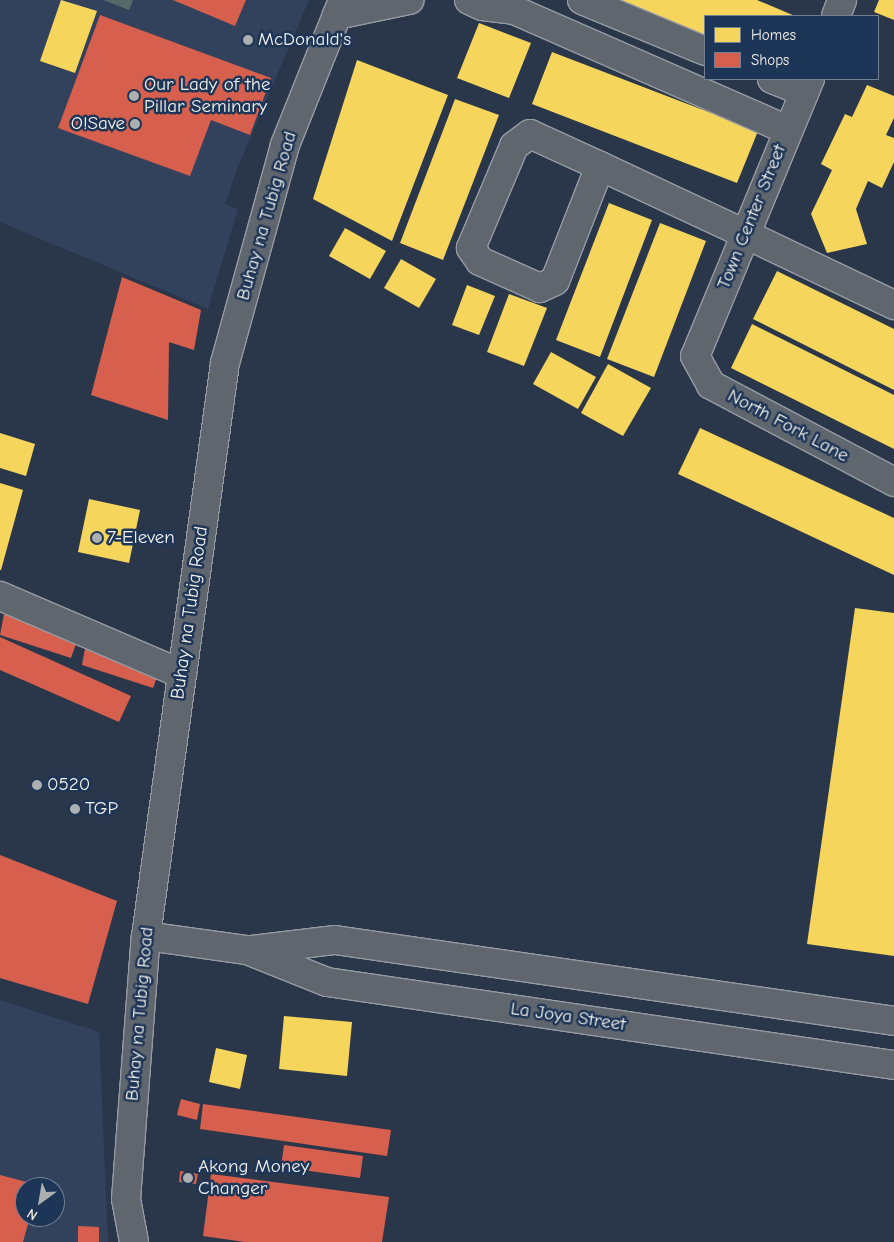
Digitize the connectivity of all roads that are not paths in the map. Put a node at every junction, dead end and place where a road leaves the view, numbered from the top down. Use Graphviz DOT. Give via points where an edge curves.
graph roads {
  1 [pos="410,0"];
  2 [pos="469,0"];
  3 [pos="582,0"];
  4 [pos="340,7"];
  5 [pos="704,51"];
  6 [pos="778,80"];
  7 [pos="808,85"];
  8 [pos="788,130"];
  9 [pos="600,166"];
  10 [pos="745,234"];
  11 [pos="894,305"];
  12 [pos="695,356"];
  13 [pos="894,482"];
  14 [pos="0,596"];
  15 [pos="182,674"];
  16 [pos="146,936"];
  17 [pos="247,950"];
  18 [pos="894,1021"];
  19 [pos="894,1065"];
  20 [pos="134,1242"];
  1 -- 4 [label="street"];
  2 -- 8 [label="street" via="482,6 514,10"];
  3 -- 5 [label="street"];
  4 -- 15 [label="street, Buhay na Tubig Road" via="285,145 225,363"];
  6 -- 7 [label="street"];
  7 -- 8 [label="street, Town Center Street"];
  8 -- 10 [label="street, Town Center Street"];
  9 -- 9 [label="street" via="530,134 514,146 471,248 480,261 540,288 555,281"];
  9 -- 10 [label="street"];
  10 -- 11 [label="street"];
  10 -- 12 [label="street, Town Center Street"];
  12 -- 13 [label="street, North Fork Lane" via="710,385"];
  14 -- 15 [label="street"];
  15 -- 16 [label="street, Buhay na Tubig Road"];
  16 -- 17 [label="street, La Joya Street"];
  16 -- 20 [label="street, Buhay na Tubig Road" via="126,1200"];
  17 -- 18 [label="street, La Joya Street" via="335,940"];
  17 -- 19 [label="street, La Joya Street" via="327,982"];
}
